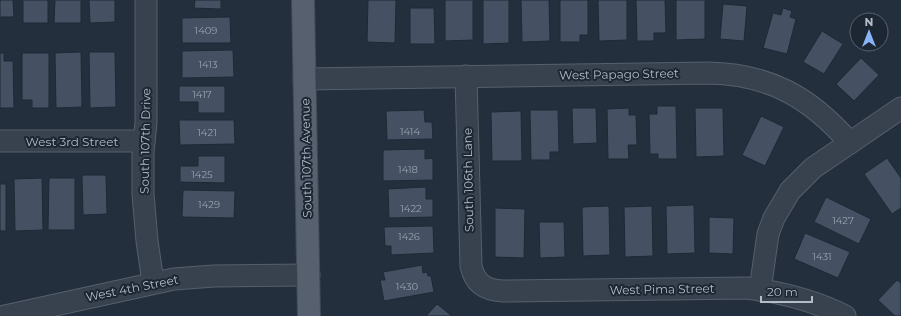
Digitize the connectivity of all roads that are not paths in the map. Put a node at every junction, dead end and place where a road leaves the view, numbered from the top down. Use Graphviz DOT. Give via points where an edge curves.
graph roads {
  1 [pos="146,0"];
  2 [pos="303,0"];
  3 [pos="466,76"];
  4 [pos="304,79"];
  5 [pos="901,108"];
  6 [pos="0,141"];
  7 [pos="144,141"];
  8 [pos="850,143"];
  9 [pos="309,275"];
  10 [pos="153,282"];
  11 [pos="477,283"];
  12 [pos="760,290"];
  13 [pos="5,316"];
  14 [pos="309,316"];
  15 [pos="845,316"];
  1 -- 7 [label="street, South 107th Drive"];
  2 -- 4 [label="main road, South 107th Avenue"];
  3 -- 4 [label="street, West Papago Street"];
  3 -- 8 [label="street, West Papago Street" via="708,73 742,75 776,85 808,102"];
  3 -- 11 [label="street, South 106th Lane" via="470,257"];
  4 -- 9 [label="main road, South 107th Avenue"];
  5 -- 8 [label="street"];
  6 -- 7 [label="street, West 3rd Street"];
  7 -- 10 [label="street, South 107th Drive" via="144,217"];
  8 -- 12 [label="street" via="804,176 781,205 768,234"];
  9 -- 10 [label="street, West 4th Street" via="214,276"];
  9 -- 14 [label="main road, South 107th Avenue"];
  10 -- 13 [label="street, West 4th Street"];
  11 -- 12 [label="street, West Pima Street" via="485,288 502,291 732,288"];
  12 -- 15 [label="street, West Pima Street" via="811,301"];
}
